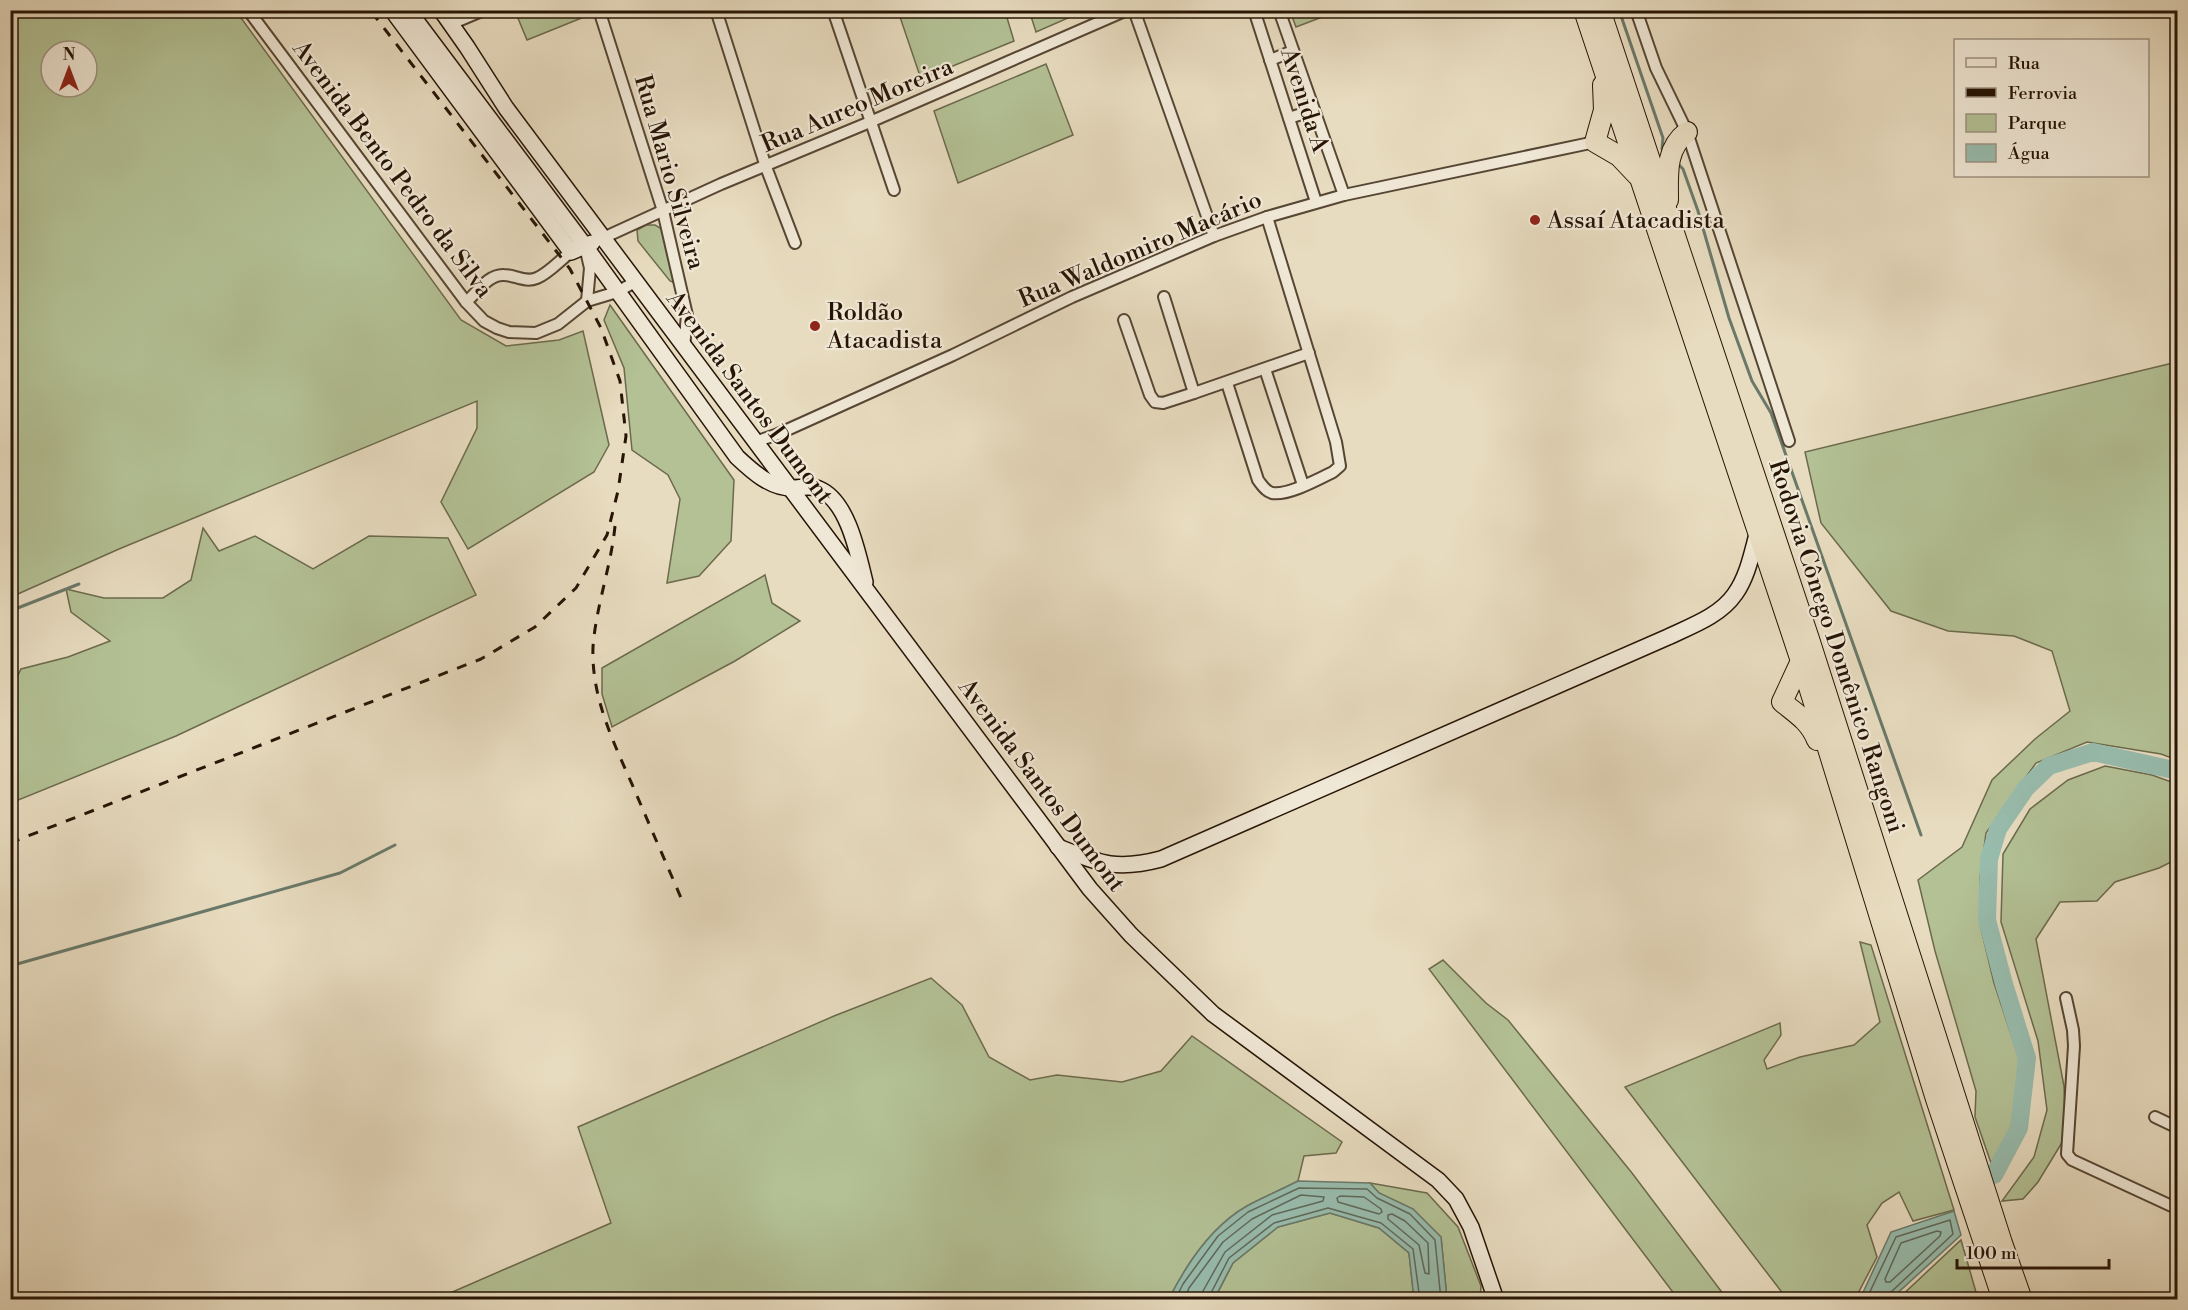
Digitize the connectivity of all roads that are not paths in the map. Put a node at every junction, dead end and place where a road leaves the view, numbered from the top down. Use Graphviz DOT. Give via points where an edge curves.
graph roads {
  1 [pos="248,10"];
  2 [pos="392,10"];
  3 [pos="408,10"];
  4 [pos="441,10"];
  5 [pos="599,10"];
  6 [pos="716,10"];
  7 [pos="833,10"];
  8 [pos="1127,10"];
  9 [pos="1134,10"];
  10 [pos="1254,10"];
  11 [pos="1279,10"];
  12 [pos="1584,10"];
  13 [pos="1600,10"];
  14 [pos="1636,10"];
  15 [pos="481,11"];
  16 [pos="452,24"];
  17 [pos="1293,51"];
  18 [pos="1270,60"];
  19 [pos="1601,60"];
  20 [pos="1314,110"];
  21 [pos="1289,118"];
  22 [pos="870,122"];
  23 [pos="1688,132"];
  24 [pos="1595,142"];
  25 [pos="766,167"];
  26 [pos="1641,180"];
  27 [pos="894,190"];
  28 [pos="1344,195"];
  29 [pos="1316,202"];
  30 [pos="663,211"];
  31 [pos="1267,217"];
  32 [pos="1669,217"];
  33 [pos="1214,236"];
  34 [pos="603,238"];
  35 [pos="795,243"];
  36 [pos="578,249"];
  37 [pos="635,282"];
  38 [pos="617,292"];
  39 [pos="1164,297"];
  40 [pos="587,301"];
  41 [pos="466,302"];
  42 [pos="1124,320"];
  43 [pos="684,348"];
  44 [pos="1309,353"];
  45 [pos="1265,369"];
  46 [pos="1227,383"];
  47 [pos="1194,393"];
  48 [pos="1789,441"];
  49 [pos="755,442"];
  50 [pos="1303,485"];
  51 [pos="789,488"];
  52 [pos="1758,531"];
  53 [pos="868,590"];
  54 [pos="1801,661"];
  55 [pos="1852,825"];
  56 [pos="1058,847"];
  57 [pos="2066,998"];
  58 [pos="1945,1096"];
  59 [pos="2155,1117"];
  60 [pos="2178,1128"];
  61 [pos="2178,1209"];
  62 [pos="1993,1246"];
  63 [pos="1496,1299"];
  64 [pos="2003,1299"];
  65 [pos="2022,1299"];
  1 -- 41 [label="street, Avenida Bento Pedro da Silva"];
  2 -- 36 [label="main road"];
  3 -- 36 [label="main road"];
  4 -- 16 [label="main road, Avenida Santos Dumont"];
  5 -- 30 [label="street, Rua Mario Silveira"];
  6 -- 25 [label="street"];
  7 -- 22 [label="street"];
  8 -- 22 [label="street, Rua Aureo Moreira"];
  9 -- 33 [label="street"];
  10 -- 18 [label="street, Avenida A"];
  11 -- 17 [label="street, Avenida A"];
  12 -- 19 [label="highway, Rodovia Cônego Domênico Rangoni"];
  13 -- 32 [label="highway, Rodovia Cônego Domênico Rangoni"];
  14 -- 23 [label="street" via="1656,68"];
  15 -- 16 [label="street"];
  16 -- 34 [label="main road, Avenida Santos Dumont" via="506,108"];
  17 -- 18 [label="street"];
  17 -- 20 [label="street, Avenida A"];
  18 -- 21 [label="street, Avenida A"];
  19 -- 24 [label="highway" via="1604,110"];
  19 -- 26 [label="highway, Rodovia Cônego Domênico Rangoni"];
  20 -- 21 [label="street"];
  20 -- 28 [label="street, Avenida A"];
  21 -- 29 [label="street, Avenida A"];
  22 -- 25 [label="street, Rua Aureo Moreira"];
  22 -- 27 [label="street"];
  23 -- 32 [label="highway" via="1676,142 1669,163"];
  23 -- 48 [label="street"];
  24 -- 26 [label="highway" via="1619,156"];
  24 -- 28 [label="street, Rua Waldomiro Macário"];
  25 -- 30 [label="street, Rua Aureo Moreira"];
  25 -- 35 [label="street"];
  26 -- 52 [label="highway, Rodovia Cônego Domênico Rangoni"];
  28 -- 29 [label="street, Rua Waldomiro Macário"];
  29 -- 31 [label="street, Rua Waldomiro Macário"];
  30 -- 34 [label="street, Rua Aureo Moreira"];
  30 -- 43 [label="street, Rua Mario Silveira" via="687,315"];
  31 -- 33 [label="street, Rua Waldomiro Macário"];
  31 -- 44 [label="street"];
  32 -- 58 [label="highway, Rodovia Cônego Domênico Rangoni" via="1806,628"];
  33 -- 49 [label="street, Rua Waldomiro Macário"];
  34 -- 36 [label="main road"];
  34 -- 37 [label="main road, Avenida Santos Dumont"];
  36 -- 38 [label="main road"];
  36 -- 40 [label="street" via="590,268"];
  36 -- 41 [label="street" via="536,279 520,280 503,274 493,278"];
  37 -- 38 [label="street, Avenida Bento Pedro da Silva"];
  37 -- 43 [label="main road, Avenida Santos Dumont"];
  38 -- 40 [label="street, Avenida Bento Pedro da Silva"];
  38 -- 51 [label="main road" via="737,457 759,477"];
  39 -- 47 [label="street"];
  40 -- 41 [label="street, Avenida Bento Pedro da Silva" via="558,324 536,333 509,332 484,321"];
  42 -- 47 [label="street" via="1155,402 1163,404"];
  43 -- 49 [label="main road, Avenida Santos Dumont"];
  44 -- 45 [label="street"];
  44 -- 50 [label="street" via="1340,466"];
  45 -- 46 [label="street"];
  45 -- 50 [label="street"];
  46 -- 47 [label="street"];
  46 -- 50 [label="street" via="1258,480 1265,490 1282,493"];
  49 -- 51 [label="main road, Avenida Santos Dumont"];
  51 -- 53 [label="main road, Avenida Santos Dumont"];
  51 -- 53 [label="main road" via="812,487 831,497 851,530"];
  52 -- 54 [label="highway, Rodovia Cônego Domênico Rangoni"];
  52 -- 56 [label="main road" via="1741,583 1728,603 1668,637 1161,859 1134,865 1104,864"];
  53 -- 56 [label="main road, Avenida Santos Dumont"];
  54 -- 55 [label="highway, Rodovia Cônego Domênico Rangoni"];
  54 -- 55 [label="highway" via="1782,702 1810,725 1843,816"];
  55 -- 58 [label="highway, Rodovia Cônego Domênico Rangoni"];
  56 -- 63 [label="main road, Avenida Santos Dumont" via="1120,922 1213,1014 1438,1180 1456,1199 1471,1227"];
  57 -- 61 [label="street" via="2074,1046 2067,1154 2072,1160"];
  58 -- 62 [label="highway, Rodovia Cônego Domênico Rangoni"];
  59 -- 60 [label="street"];
  62 -- 64 [label="highway, Rodovia Cônego Domênico Rangoni"];
  62 -- 65 [label="highway, Rodovia Cônego Domênico Rangoni"];
}
